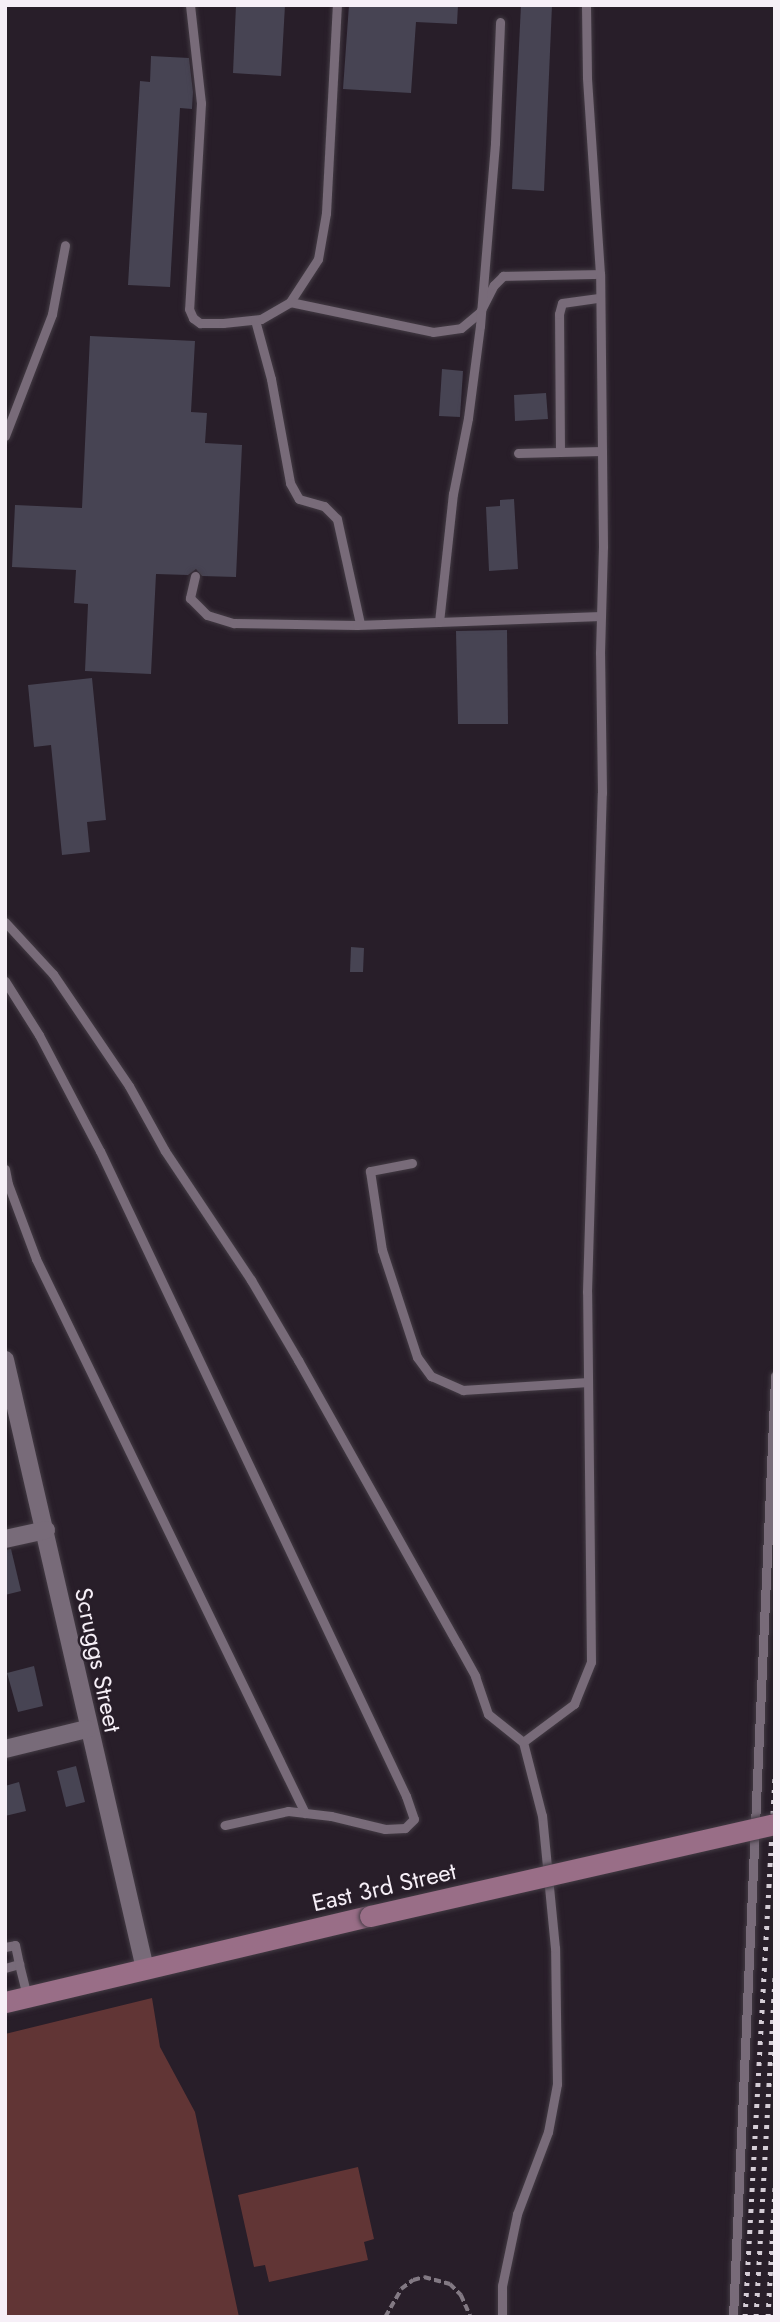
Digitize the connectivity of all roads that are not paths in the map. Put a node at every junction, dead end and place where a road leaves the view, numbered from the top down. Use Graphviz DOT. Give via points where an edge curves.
graph roads {
  1 [pos="190,5"];
  2 [pos="337,5"];
  3 [pos="586,5"];
  4 [pos="500,22"];
  5 [pos="65,245"];
  6 [pos="600,274"];
  7 [pos="600,298"];
  8 [pos="290,302"];
  9 [pos="480,312"];
  10 [pos="255,320"];
  11 [pos="5,436"];
  12 [pos="602,451"];
  13 [pos="560,452"];
  14 [pos="518,453"];
  15 [pos="195,576"];
  16 [pos="601,616"];
  17 [pos="439,622"];
  18 [pos="360,624"];
  19 [pos="5,922"];
  20 [pos="5,981"];
  21 [pos="412,1163"];
  22 [pos="5,1169"];
  23 [pos="5,1360"];
  24 [pos="775,1376"];
  25 [pos="588,1382"];
  26 [pos="12,1422"];
  27 [pos="47,1530"];
  28 [pos="5,1539"];
  29 [pos="88,1729"];
  30 [pos="523,1742"];
  31 [pos="5,1749"];
  32 [pos="305,1813"];
  33 [pos="775,1824"];
  34 [pos="225,1825"];
  35 [pos="5,1947"];
  36 [pos="19,1964"];
  37 [pos="5,1968"];
  38 [pos="145,1969"];
  39 [pos="27,1997"];
  40 [pos="5,2002"];
  41 [pos="502,2317"];
  42 [pos="733,2317"];
  1 -- 10 [label="lane" via="201,103 189,309 200,323"];
  2 -- 8 [label="lane" via="326,213 318,258"];
  3 -- 6 [label="lane"];
  4 -- 9 [label="lane"];
  5 -- 11 [label="lane" via="52,314"];
  6 -- 7 [label="lane"];
  6 -- 9 [label="lane" via="503,275"];
  7 -- 12 [label="lane"];
  7 -- 13 [label="lane" via="562,303 559,314"];
  8 -- 9 [label="lane" via="433,332 461,328"];
  8 -- 10 [label="lane"];
  9 -- 17 [label="lane"];
  10 -- 18 [label="lane" via="290,483 299,499 324,506 337,519"];
  12 -- 13 [label="lane"];
  12 -- 16 [label="lane"];
  13 -- 14 [label="lane"];
  15 -- 18 [label="lane" via="190,598 207,615 234,623"];
  16 -- 17 [label="lane"];
  16 -- 25 [label="lane" via="602,806"];
  17 -- 18 [label="lane"];
  19 -- 30 [label="lane" via="53,974 129,1086 298,1360 475,1676 488,1714"];
  20 -- 32 [label="lane" via="100,1151 414,1819 405,1828 385,1829"];
  21 -- 25 [label="lane" via="370,1171 382,1250 417,1357 432,1376 463,1390"];
  22 -- 32 [label="lane" via="36,1259"];
  23 -- 26 [label="street, Scruggs Street"];
  24 -- 42 [label="lane"];
  25 -- 30 [label="lane" via="591,1662 574,1704"];
  26 -- 27 [label="street, Scruggs Street"];
  27 -- 28 [label="street"];
  27 -- 29 [label="street, Scruggs Street"];
  29 -- 31 [label="street"];
  29 -- 38 [label="street, Scruggs Street"];
  30 -- 41 [label="lane" via="542,1816 555,1948 557,2084 548,2132 517,2214 502,2286"];
  32 -- 34 [label="lane" via="288,1811"];
  33 -- 38 [label="main road, East 3rd Street, bridge"];
  35 -- 36 [label="lane" via="15,1945"];
  36 -- 37 [label="lane"];
  36 -- 39 [label="lane"];
  38 -- 39 [label="main road, East 3rd Street"];
  39 -- 40 [label="main road, East 3rd Street"];
}
